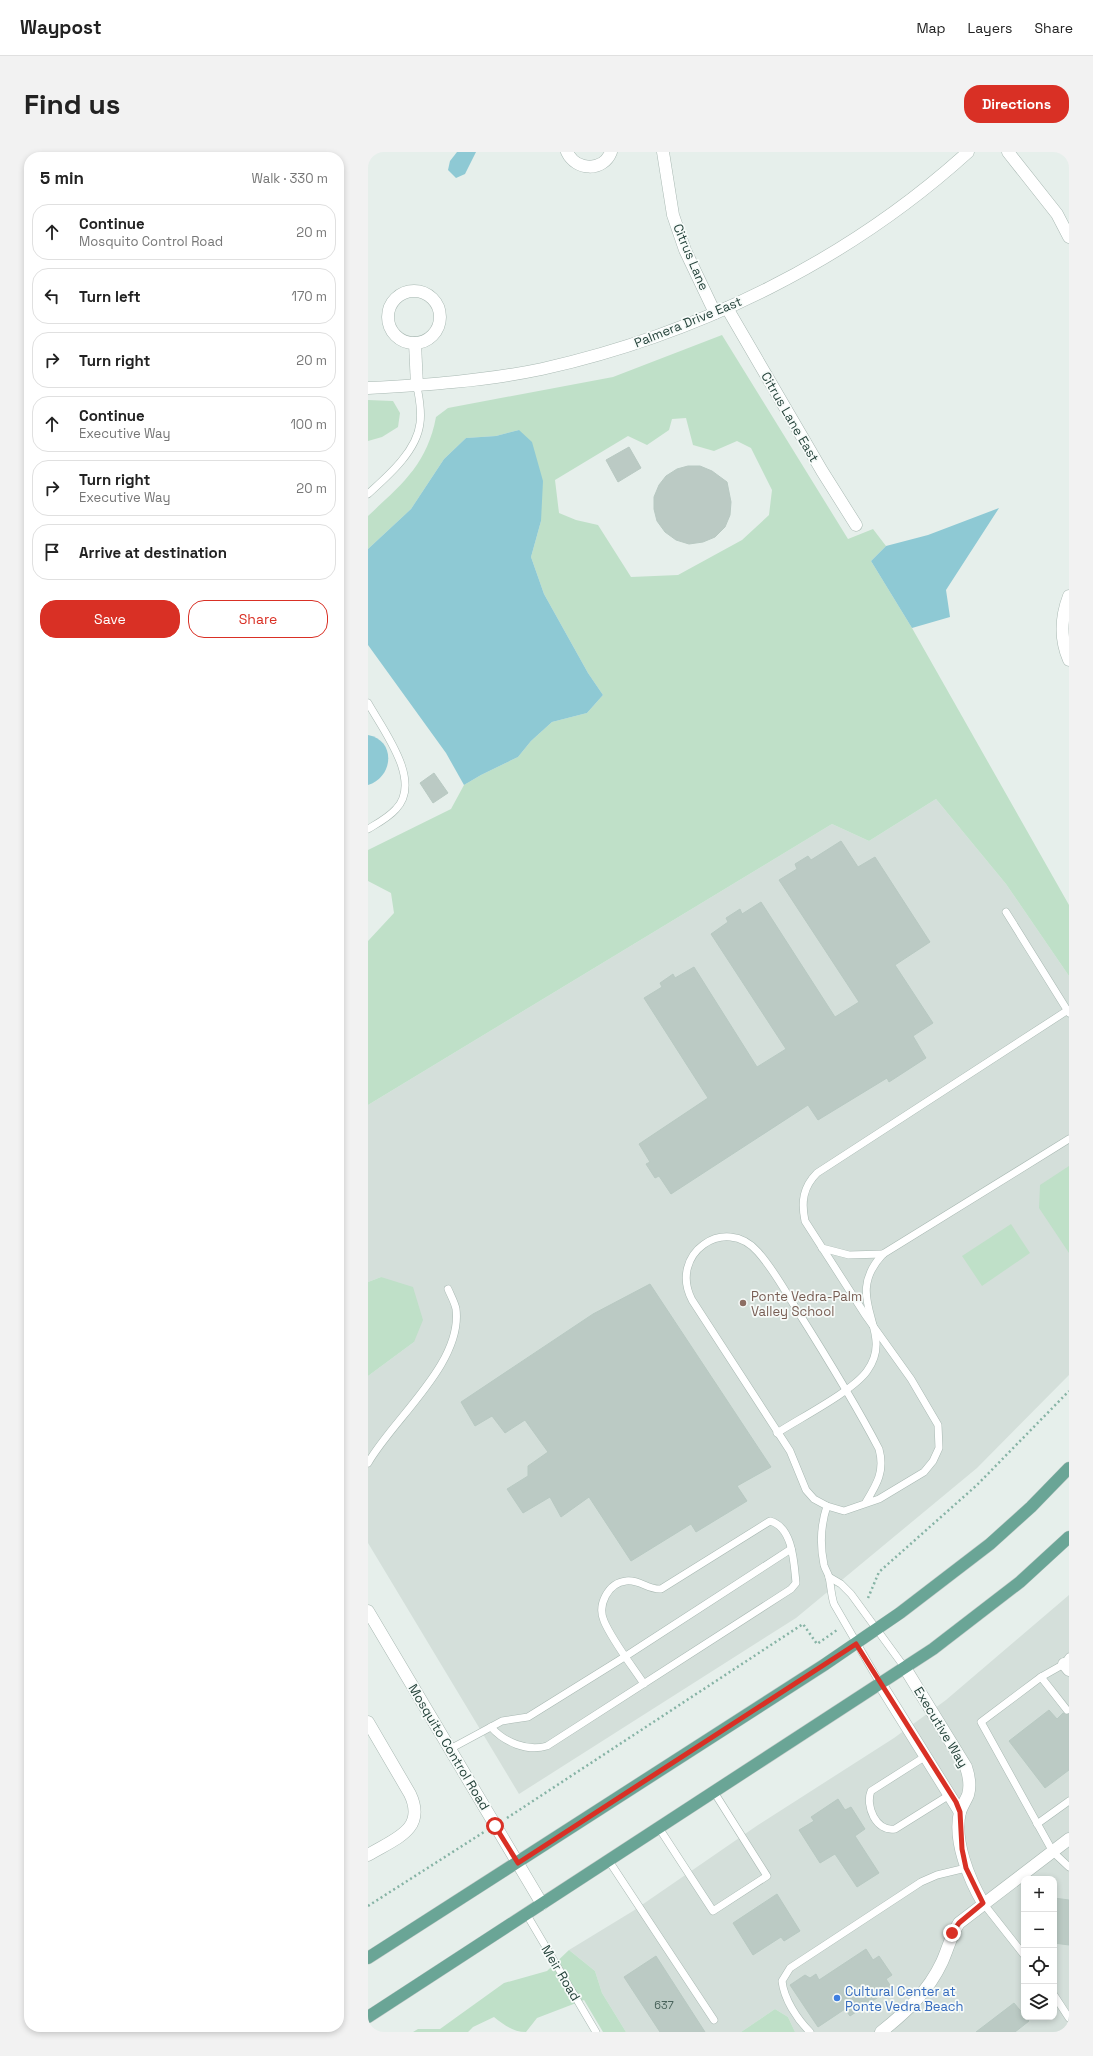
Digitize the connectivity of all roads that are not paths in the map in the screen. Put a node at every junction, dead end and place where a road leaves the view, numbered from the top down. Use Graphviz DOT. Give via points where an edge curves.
graph roads {
  1 [pos="567,152"];
  2 [pos="611,152"];
  3 [pos="664,152"];
  4 [pos="968,152"];
  5 [pos="1008,152"];
  6 [pos="1069,238"];
  7 [pos="727,308"];
  8 [pos="715,313"];
  9 [pos="414,343"];
  10 [pos="417,386"];
  11 [pos="368,388"];
  12 [pos="368,494"];
  13 [pos="856,525"];
  14 [pos="1069,596"];
  15 [pos="1069,660"];
  16 [pos="368,703"];
  17 [pos="368,829"];
  18 [pos="1006,912"];
  19 [pos="1068,1011"];
  20 [pos="1069,1139"];
  21 [pos="822,1248"];
  22 [pos="883,1254"];
  23 [pos="448,1289"];
  24 [pos="876,1330"];
  25 [pos="847,1389"];
  26 [pos="777,1433"];
  27 [pos="368,1463"];
  28 [pos="1069,1468"];
  29 [pos="866,1502"];
  30 [pos="827,1506"];
  31 [pos="1068,1541"];
  32 [pos="791,1549"];
  33 [pos="829,1577"];
  34 [pos="368,1611"];
  35 [pos="877,1630"];
  36 [pos="856,1644"];
  37 [pos="626,1656"];
  38 [pos="1067,1664"];
  39 [pos="905,1668"];
  40 [pos="1042,1677"];
  41 [pos="644,1684"];
  42 [pos="881,1685"];
  43 [pos="1067,1710"];
  44 [pos="368,1722"];
  45 [pos="491,1726"];
  46 [pos="450,1750"];
  47 [pos="926,1756"];
  48 [pos="714,1792"];
  49 [pos="950,1794"];
  50 [pos="1069,1801"];
  51 [pos="960,1812"];
  52 [pos="1037,1824"];
  53 [pos="659,1828"];
  54 [pos="1069,1839"];
  55 [pos="1052,1852"];
  56 [pos="368,1855"];
  57 [pos="609,1861"];
  58 [pos="518,1863"];
  59 [pos="1069,1867"];
  60 [pos="966,1868"];
  61 [pos="983,1903"];
  62 [pos="542,1904"];
  63 [pos="527,1914"];
  64 [pos="1021,1951"];
  65 [pos="368,1958"];
  66 [pos="1057,1999"];
  67 [pos="1069,2003"];
  68 [pos="1063,2008"];
  69 [pos="368,2017"];
  70 [pos="1069,2018"];
  71 [pos="714,2020"];
  72 [pos="596,2032"];
  73 [pos="810,2032"];
  74 [pos="882,2032"];
  1 -- 2 [label="street" via="578,164 589,167 601,164"];
  3 -- 8 [label="street, Citrus Lane" via="673,215 685,250"];
  4 -- 7 [label="street, Palmera Drive East" via="891,214 855,238 799,272"];
  5 -- 6 [label="street" via="1057,214"];
  7 -- 8 [label="street, Palmera Drive East"];
  7 -- 13 [label="street, Citrus Lane East"];
  8 -- 10 [label="street, Palmera Drive East" via="660,335 542,369"];
  9 -- 9 [label="street" via="431,338 438,329 441,318 434,299 426,293 412,290 402,293 395,299 388,318 391,329 398,338"];
  9 -- 10 [label="street"];
  10 -- 11 [label="street, Palmera Drive East"];
  10 -- 12 [label="lane" via="421,410 420,424 414,441 405,455"];
  14 -- 15 [label="street" via="1062,623 1063,641"];
  16 -- 17 [label="lane" via="402,764 406,783 404,796 397,808"];
  18 -- 19 [label="lane"];
  19 -- 21 [label="lane" via="814,1176 804,1192 802,1207 805,1221"];
  20 -- 22 [label="lane"];
  21 -- 22 [label="lane" via="849,1256"];
  21 -- 24 [label="lane"];
  22 -- 24 [label="lane" via="871,1269 865,1290"];
  23 -- 27 [label="lane" via="456,1308 456,1322 442,1365"];
  24 -- 25 [label="lane" via="876,1344 871,1364 862,1378"];
  24 -- 29 [label="lane" via="911,1379 938,1425 940,1440 933,1461 924,1472 879,1499"];
  25 -- 26 [label="lane"];
  25 -- 26 [label="lane" via="758,1251 749,1243 732,1237 722,1237 703,1244 689,1260 685,1282 687,1291"];
  25 -- 29 [label="lane" via="882,1459 879,1481"];
  26 -- 30 [label="lane" via="790,1451 806,1490 814,1499"];
  28 -- 35 [label="main road" via="990,1544"];
  29 -- 30 [label="lane" via="844,1511"];
  30 -- 33 [label="lane" via="822,1534 824,1565"];
  31 -- 39 [label="main road" via="978,1617"];
  32 -- 37 [label="lane"];
  32 -- 37 [label="lane" via="786,1534 777,1522 770,1520 661,1589 654,1590 628,1580 613,1586 602,1605 604,1621"];
  32 -- 41 [label="lane" via="796,1583 791,1589"];
  33 -- 35 [label="lane" via="851,1594"];
  33 -- 36 [label="lane" via="834,1604"];
  34 -- 46 [label="street, Mosquito Control Road"];
  35 -- 36 [label="main road"];
  35 -- 39 [label="lane"];
  36 -- 42 [label="lane"];
  36 -- 58 [label="main road"];
  37 -- 41 [label="lane"];
  37 -- 45 [label="lane" via="528,1717 502,1721"];
  38 -- 40 [label="lane"];
  39 -- 42 [label="main road"];
  39 -- 51 [label="street, Executive Way" via="966,1767 970,1786"];
  40 -- 43 [label="lane"];
  40 -- 52 [label="lane" via="981,1722"];
  41 -- 45 [label="lane" via="540,1748 525,1748 497,1734"];
  42 -- 47 [label="street, Executive Way"];
  42 -- 48 [label="main road"];
  44 -- 56 [label="street" via="410,1794 415,1804 416,1816 407,1830"];
  45 -- 46 [label="lane"];
  46 -- 58 [label="street, Mosquito Control Road"];
  47 -- 49 [label="street, Executive Way"];
  47 -- 49 [label="lane" via="871,1791 868,1801 872,1814 883,1827 895,1829"];
  48 -- 53 [label="main road"];
  48 -- 53 [label="lane" via="767,1876 713,1911"];
  49 -- 51 [label="street, Executive Way"];
  50 -- 52 [label="lane"];
  51 -- 60 [label="street, Executive Way"];
  52 -- 55 [label="lane"];
  53 -- 57 [label="main road"];
  54 -- 55 [label="street"];
  55 -- 59 [label="lane"];
  55 -- 61 [label="street"];
  57 -- 62 [label="main road"];
  57 -- 71 [label="lane"];
  58 -- 62 [label="street, Mosquito Control Road"];
  58 -- 65 [label="main road"];
  60 -- 61 [label="street, Executive Way"];
  60 -- 73 [label="lane" via="921,1882 790,1968 782,1981 783,1988"];
  61 -- 64 [label="lane"];
  61 -- 74 [label="street" via="959,1923 952,1933 942,1963 920,1998"];
  62 -- 63 [label="main road"];
  63 -- 69 [label="main road"];
  63 -- 72 [label="lane, Meir Road"];
  66 -- 68 [label="lane"];
  67 -- 68 [label="lane"];
  68 -- 70 [label="lane"];
}
